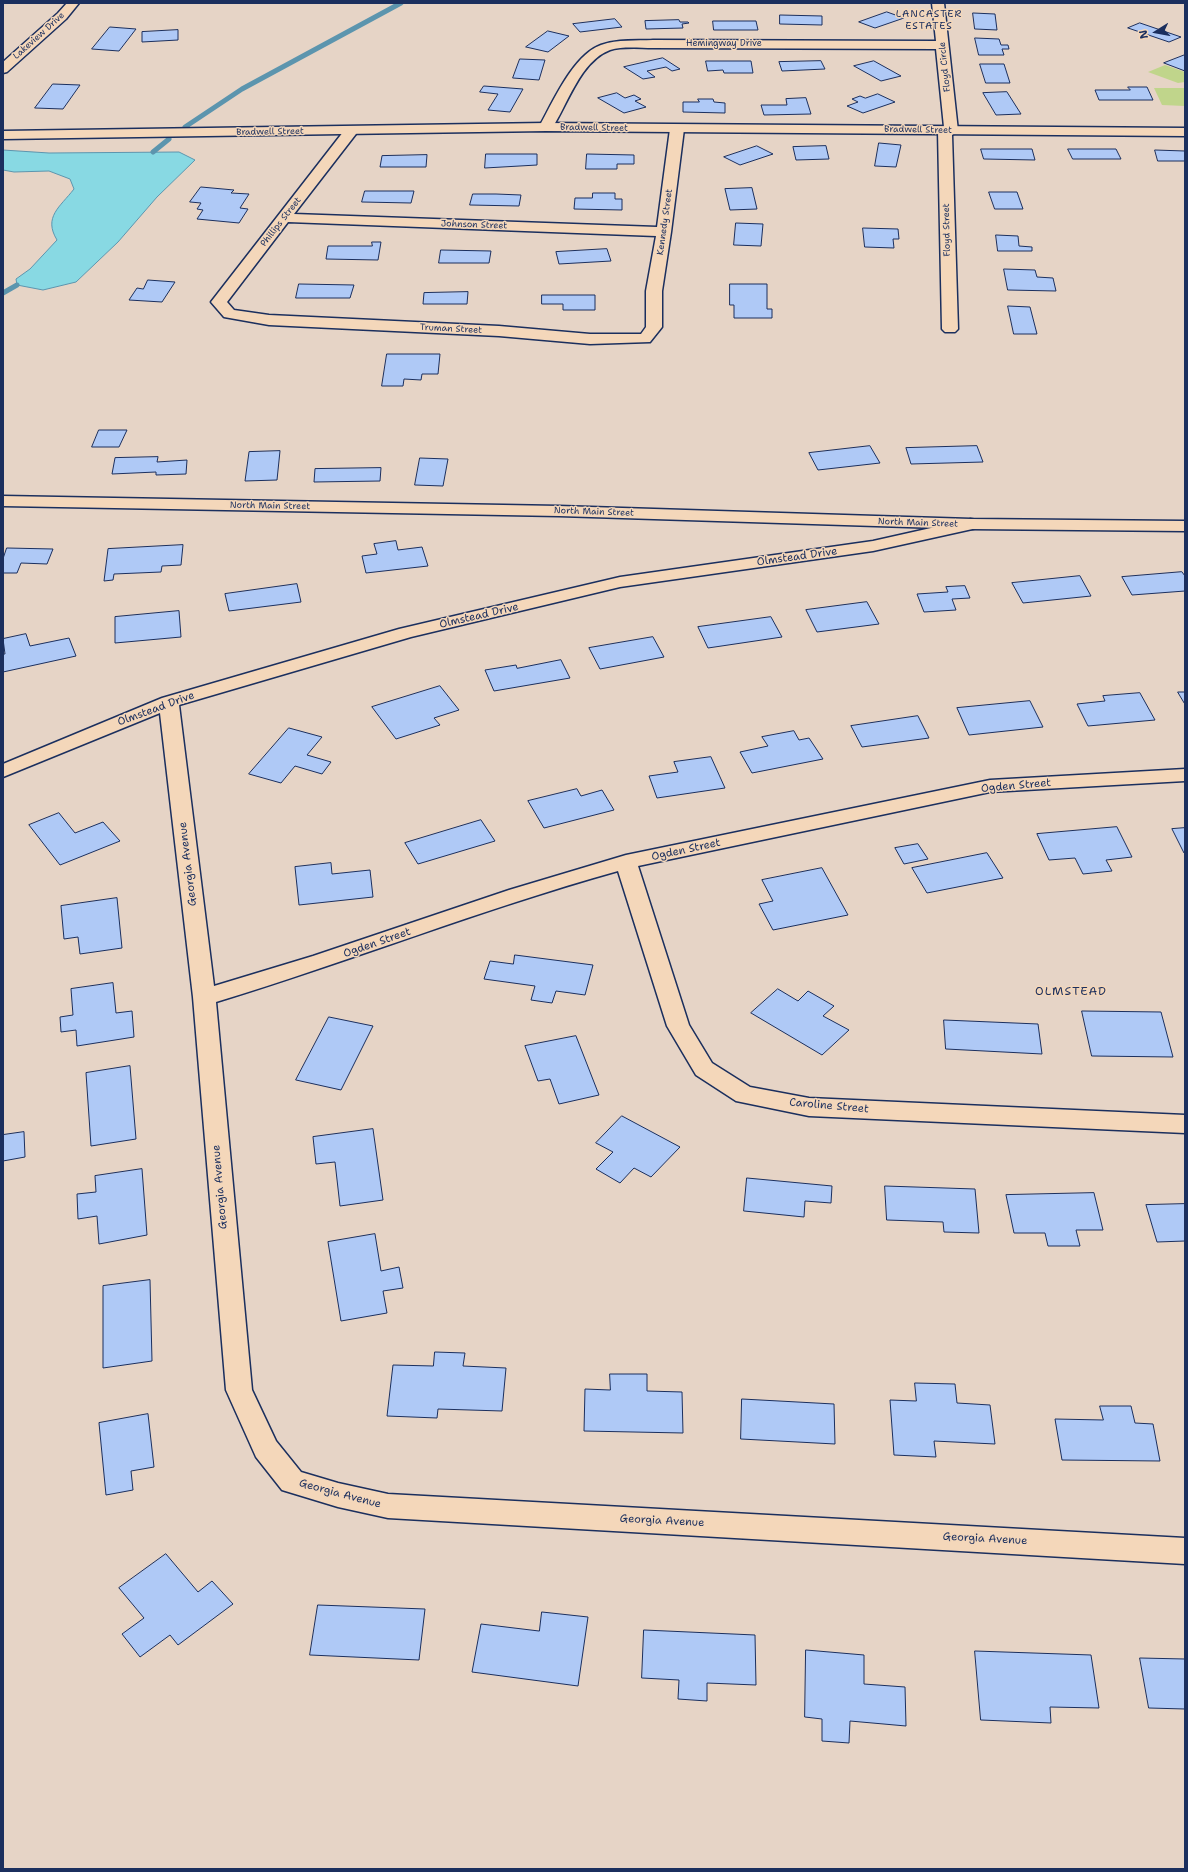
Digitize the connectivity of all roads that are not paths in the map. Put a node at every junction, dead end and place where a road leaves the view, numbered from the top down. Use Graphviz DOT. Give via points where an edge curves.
graph roads {
  1 [pos="73,3"];
  2 [pos="938,3"];
  3 [pos="942,45"];
  4 [pos="3,69"];
  5 [pos="546,127"];
  6 [pos="677,129"];
  7 [pos="352,130"];
  8 [pos="948,131"];
  9 [pos="1185,132"];
  10 [pos="3,135"];
  11 [pos="285,218"];
  12 [pos="664,232"];
  13 [pos="229,314"];
  14 [pos="655,315"];
  15 [pos="950,329"];
  16 [pos="3,501"];
  17 [pos="971,524"];
  18 [pos="1185,526"];
  19 [pos="169,702"];
  20 [pos="3,771"];
  21 [pos="1185,775"];
  22 [pos="626,862"];
  23 [pos="204,997"];
  24 [pos="1185,1124"];
  25 [pos="1185,1551"];
  1 -- 4 [label="street, Lakeview Drive"];
  2 -- 3 [label="street, Floyd Circle"];
  3 -- 5 [label="street, Hemingway Drive" via="615,46 599,50 583,66 560,100"];
  3 -- 8 [label="street, Floyd Circle"];
  5 -- 6 [label="street, Bradwell Street"];
  5 -- 7 [label="street, Bradwell Street"];
  6 -- 8 [label="street, Bradwell Street"];
  6 -- 12 [label="street, Kennedy Street"];
  7 -- 10 [label="street, Bradwell Street"];
  7 -- 11 [label="street, Phillips Street"];
  8 -- 9 [label="street, Bradwell Street"];
  8 -- 15 [label="street, Floyd Street"];
  11 -- 12 [label="street, Johnson Street"];
  11 -- 13 [label="street, Phillips Street" via="219,302"];
  12 -- 14 [label="street, Kennedy Street" via="654,291"];
  13 -- 14 [label="street, Truman Street" via="269,320 499,331 590,339 646,339 654,327"];
  16 -- 17 [label="street, North Main Street" via="551,511"];
  17 -- 18 [label="street, North Main Street"];
  17 -- 19 [label="street, Olmstead Drive" via="873,546 620,582 406,633"];
  19 -- 20 [label="street, Olmstead Drive"];
  19 -- 23 [label="street, Georgia Avenue"];
  21 -- 22 [label="street, Ogden Street" via="990,786"];
  22 -- 23 [label="street, Ogden Street" via="490,903 335,957"];
  22 -- 24 [label="street, Caroline Street" via="678,1026 704,1069 744,1095 809,1107"];
  23 -- 25 [label="street, Georgia Avenue" via="239,1390 266,1448 292,1481 388,1506"];
}
